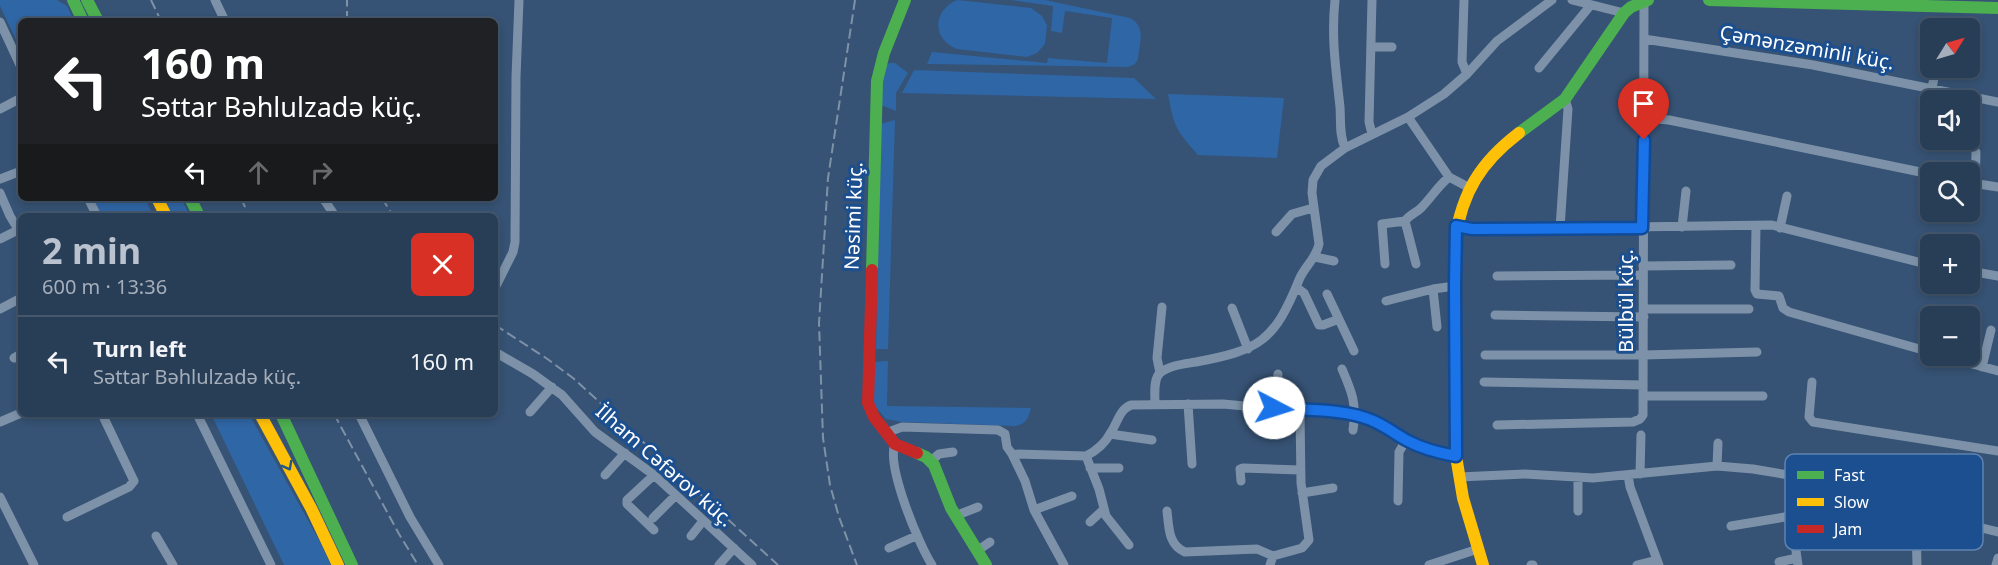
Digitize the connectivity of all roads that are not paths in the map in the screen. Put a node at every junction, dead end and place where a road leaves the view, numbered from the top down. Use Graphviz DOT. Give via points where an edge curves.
graph roads {
  1 [pos="73,0"];
  2 [pos="87,0"];
  3 [pos="215,0"];
  4 [pos="519,0"];
  5 [pos="905,0"];
  6 [pos="1335,0"];
  7 [pos="1372,0"];
  8 [pos="1464,0"];
  9 [pos="1552,0"];
  10 [pos="1572,0"];
  11 [pos="1709,0"];
  12 [pos="1646,1"];
  13 [pos="1738,1"];
  14 [pos="1823,1"];
  15 [pos="1911,2"];
  16 [pos="1997,5"];
  17 [pos="1590,6"];
  18 [pos="1624,13"];
  19 [pos="82,18"];
  20 [pos="96,18"];
  21 [pos="224,18"];
  22 [pos="0,22"];
  23 [pos="1644,39"];
  24 [pos="1372,47"];
  25 [pos="1392,47"];
  26 [pos="18,61"];
  27 [pos="1539,68"];
  28 [pos="1467,74"];
  29 [pos="1934,78"];
  30 [pos="1932,88"];
  31 [pos="18,99"];
  32 [pos="1565,99"];
  33 [pos="1998,102"];
  34 [pos="1,105"];
  35 [pos="1408,117"];
  36 [pos="1644,118"];
  37 [pos="1372,134"];
  38 [pos="1345,148"];
  39 [pos="1976,152"];
  40 [pos="1975,162"];
  41 [pos="18,172"];
  42 [pos="1920,172"];
  43 [pos="1449,177"];
  44 [pos="0,179"];
  45 [pos="1980,185"];
  46 [pos="1470,188"];
  47 [pos="1998,188"];
  48 [pos="1686,191"];
  49 [pos="0,193"];
  50 [pos="1787,196"];
  51 [pos="1312,208"];
  52 [pos="1406,221"];
  53 [pos="1456,226"];
  54 [pos="1756,226"];
  55 [pos="1682,227"];
  56 [pos="18,228"];
  57 [pos="1560,228"];
  58 [pos="1642,228"];
  59 [pos="1780,228"];
  60 [pos="1276,232"];
  61 [pos="18,233"];
  62 [pos="0,239"];
  63 [pos="1315,257"];
  64 [pos="1334,261"];
  65 [pos="1920,262"];
  66 [pos="1385,264"];
  67 [pos="1416,264"];
  68 [pos="1731,265"];
  69 [pos="1643,271"];
  70 [pos="1980,273"];
  71 [pos="1497,276"];
  72 [pos="1998,276"];
  73 [pos="498,282"];
  74 [pos="1296,286"];
  75 [pos="1455,286"];
  76 [pos="1433,289"];
  77 [pos="1327,294"];
  78 [pos="18,300"];
  79 [pos="1386,302"];
  80 [pos="1162,307"];
  81 [pos="1232,308"];
  82 [pos="0,309"];
  83 [pos="1749,309"];
  84 [pos="1644,313"];
  85 [pos="1495,315"];
  86 [pos="1339,319"];
  87 [pos="1437,327"];
  88 [pos="1991,330"];
  89 [pos="1248,349"];
  90 [pos="1920,349"];
  91 [pos="1354,351"];
  92 [pos="1757,352"];
  93 [pos="498,354"];
  94 [pos="1485,355"];
  95 [pos="1644,355"];
  96 [pos="1978,366"];
  97 [pos="1982,367"];
  98 [pos="1342,369"];
  99 [pos="1998,371"];
  100 [pos="1160,373"];
  101 [pos="1278,374"];
  102 [pos="1484,382"];
  103 [pos="1812,382"];
  104 [pos="1642,385"];
  105 [pos="552,387"];
  106 [pos="1643,396"];
  107 [pos="1763,396"];
  108 [pos="1155,404"];
  109 [pos="1188,404"];
  110 [pos="1274,408"];
  111 [pos="1300,411"];
  112 [pos="530,412"];
  113 [pos="18,414"];
  114 [pos="1356,416"];
  115 [pos="103,417"];
  116 [pos="198,417"];
  117 [pos="262,417"];
  118 [pos="282,417"];
  119 [pos="360,417"];
  120 [pos="0,422"];
  121 [pos="1497,425"];
  122 [pos="1353,429"];
  123 [pos="886,433"];
  124 [pos="1110,434"];
  125 [pos="1641,435"];
  126 [pos="1152,440"];
  127 [pos="1406,440"];
  128 [pos="1718,443"];
  129 [pos="895,444"];
  130 [pos="1998,451"];
  131 [pos="952,452"];
  132 [pos="624,453"];
  133 [pos="1012,454"];
  134 [pos="1086,456"];
  135 [pos="1456,456"];
  136 [pos="931,460"];
  137 [pos="1192,464"];
  138 [pos="1717,466"];
  139 [pos="1090,468"];
  140 [pos="1119,468"];
  141 [pos="1300,470"];
  142 [pos="1640,474"];
  143 [pos="1785,474"];
  144 [pos="605,475"];
  145 [pos="654,475"];
  146 [pos="1628,475"];
  147 [pos="1459,477"];
  148 [pos="1578,477"];
  149 [pos="1241,481"];
  150 [pos="1333,488"];
  151 [pos="1302,493"];
  152 [pos="676,495"];
  153 [pos="1072,496"];
  154 [pos="0,497"];
  155 [pos="1398,501"];
  156 [pos="978,507"];
  157 [pos="1034,510"];
  158 [pos="1104,510"];
  159 [pos="1167,511"];
  160 [pos="1578,511"];
  161 [pos="955,516"];
  162 [pos="67,517"];
  163 [pos="1785,517"];
  164 [pos="652,518"];
  165 [pos="704,521"];
  166 [pos="1090,522"];
  167 [pos="1731,526"];
  168 [pos="1983,528"];
  169 [pos="654,530"];
  170 [pos="1998,532"];
  171 [pos="156,536"];
  172 [pos="691,536"];
  173 [pos="916,536"];
  174 [pos="990,542"];
  175 [pos="1129,545"];
  176 [pos="734,548"];
  177 [pos="889,548"];
  178 [pos="1478,549"];
  179 [pos="1917,550"];
  180 [pos="977,551"];
  181 [pos="1998,558"];
  182 [pos="1271,560"];
  183 [pos="1798,561"];
  184 [pos="1779,562"];
  185 [pos="1658,563"];
  186 [pos="34,565"];
  187 [pos="173,565"];
  188 [pos="271,565"];
  189 [pos="338,565"];
  190 [pos="352,565"];
  191 [pos="439,565"];
  192 [pos="719,565"];
  193 [pos="752,565"];
  194 [pos="932,565"];
  195 [pos="986,565"];
  196 [pos="1064,565"];
  197 [pos="1429,565"];
  198 [pos="1483,565"];
  199 [pos="1637,565"];
  200 [pos="1917,565"];
  201 [pos="1996,565"];
  1 -- 19 [label="main road"];
  2 -- 20 [label="main road"];
  3 -- 21 [label="street"];
  4 -- 73 [label="street" via="515,242"];
  5 -- 123 [label="main road, Nəsimi küç." via="880,65 876,89 867,396 870,410"];
  6 -- 38 [label="street" via="1333,48"];
  7 -- 24 [label="street"];
  8 -- 28 [label="street" via="1462,62"];
  9 -- 28 [label="street" via="1497,41"];
  10 -- 17 [label="street"];
  11 -- 13 [label="main road"];
  12 -- 18 [label="main road"];
  12 -- 23 [label="street, Bülbül küç."];
  13 -- 14 [label="main road"];
  14 -- 15 [label="main road"];
  15 -- 16 [label="main road"];
  17 -- 18 [label="street"];
  17 -- 27 [label="street"];
  18 -- 32 [label="main road"];
  22 -- 26 [label="street"];
  23 -- 30 [label="street, Çəmənzəminli küç."];
  23 -- 36 [label="street, Bülbül küç."];
  24 -- 25 [label="street"];
  24 -- 37 [label="street"];
  28 -- 35 [label="street"];
  29 -- 30 [label="street"];
  30 -- 33 [label="street, Çəmənzəminli küç."];
  31 -- 34 [label="street"];
  32 -- 46 [label="main road" via="1498,149"];
  32 -- 57 [label="street" via="1568,109"];
  35 -- 37 [label="street"];
  35 -- 43 [label="street"];
  36 -- 42 [label="street"];
  36 -- 58 [label="street, Bülbül küç."];
  37 -- 38 [label="street"];
  38 -- 51 [label="street" via="1316,172"];
  39 -- 40 [label="street"];
  41 -- 44 [label="street"];
  43 -- 46 [label="street"];
  43 -- 52 [label="street"];
  45 -- 47 [label="street"];
  46 -- 53 [label="main road"];
  48 -- 55 [label="street"];
  49 -- 56 [label="street"];
  50 -- 59 [label="street"];
  51 -- 60 [label="street" via="1292,214"];
  51 -- 63 [label="street" via="1319,244"];
  52 -- 66 [label="street" via="1382,224"];
  52 -- 67 [label="street"];
  53 -- 57 [label="street"];
  53 -- 75 [label="main road"];
  54 -- 55 [label="street"];
  54 -- 59 [label="street"];
  54 -- 90 [label="street" via="1757,294 1779,296 1789,312"];
  55 -- 58 [label="street"];
  57 -- 58 [label="street"];
  58 -- 69 [label="street, Bülbül küç."];
  59 -- 65 [label="street"];
  61 -- 62 [label="street"];
  63 -- 64 [label="street"];
  63 -- 74 [label="street"];
  68 -- 69 [label="street"];
  69 -- 71 [label="street"];
  69 -- 84 [label="street, Bülbül küç."];
  70 -- 72 [label="street"];
  74 -- 86 [label="street" via="1304,293 1319,325"];
  74 -- 89 [label="street" via="1276,326"];
  75 -- 76 [label="street"];
  75 -- 135 [label="main road"];
  76 -- 79 [label="street"];
  76 -- 87 [label="street"];
  77 -- 86 [label="street"];
  78 -- 82 [label="street"];
  80 -- 100 [label="street" via="1157,358"];
  81 -- 89 [label="street"];
  83 -- 84 [label="street"];
  84 -- 85 [label="street"];
  84 -- 95 [label="street, Bülbül küç."];
  86 -- 91 [label="street"];
  88 -- 97 [label="street"];
  89 -- 100 [label="street"];
  92 -- 95 [label="street"];
  93 -- 105 [label="street, İlham Cəfərov küç."];
  94 -- 95 [label="street"];
  95 -- 104 [label="street, Bülbül küç."];
  96 -- 97 [label="street"];
  97 -- 99 [label="street"];
  98 -- 114 [label="street"];
  100 -- 108 [label="street"];
  101 -- 110 [label="street"];
  102 -- 104 [label="street"];
  103 -- 130 [label="street" via="1809,417 1813,422"];
  104 -- 106 [label="street, Bülbül küç."];
  105 -- 112 [label="street"];
  105 -- 132 [label="street, İlham Cəfərov küç." via="595,432"];
  106 -- 107 [label="street"];
  106 -- 121 [label="street, Bülbül küç." via="1643,415 1633,422"];
  108 -- 109 [label="street"];
  108 -- 124 [label="street" via="1127,406"];
  109 -- 110 [label="street"];
  109 -- 137 [label="street"];
  110 -- 111 [label="street"];
  111 -- 114 [label="street"];
  111 -- 141 [label="street"];
  113 -- 120 [label="street"];
  114 -- 122 [label="street"];
  114 -- 127 [label="street"];
  115 -- 162 [label="street" via="134,481"];
  116 -- 188 [label="street"];
  117 -- 189 [label="main road, one-way"];
  118 -- 190 [label="main road"];
  119 -- 191 [label="street" via="410,517"];
  123 -- 129 [label="main road, Nəsimi küç."];
  123 -- 133 [label="street" via="902,427 998,430 1005,434"];
  124 -- 126 [label="street"];
  124 -- 134 [label="street"];
  125 -- 142 [label="street"];
  127 -- 135 [label="street"];
  127 -- 155 [label="street" via="1399,452"];
  128 -- 138 [label="street"];
  129 -- 136 [label="main road"];
  129 -- 173 [label="street" via="896,468"];
  131 -- 136 [label="street"];
  132 -- 144 [label="street"];
  132 -- 145 [label="street, İlham Cəfərov küç."];
  133 -- 134 [label="street"];
  133 -- 157 [label="street"];
  134 -- 139 [label="street"];
  135 -- 147 [label="main road"];
  136 -- 161 [label="main road"];
  138 -- 142 [label="street"];
  138 -- 143 [label="street"];
  139 -- 140 [label="street"];
  139 -- 158 [label="street"];
  141 -- 149 [label="street" via="1243,468"];
  141 -- 151 [label="street"];
  142 -- 146 [label="street"];
  145 -- 152 [label="street, İlham Cəfərov küç."];
  145 -- 169 [label="street" via="627,504"];
  146 -- 148 [label="street"];
  146 -- 185 [label="street"];
  147 -- 148 [label="street"];
  147 -- 178 [label="main road"];
  148 -- 160 [label="street"];
  150 -- 151 [label="street"];
  151 -- 182 [label="street" via="1309,540 1302,548"];
  152 -- 164 [label="street"];
  152 -- 165 [label="street, İlham Cəfərov küç."];
  153 -- 157 [label="street"];
  154 -- 186 [label="street"];
  156 -- 161 [label="street"];
  157 -- 196 [label="street"];
  158 -- 166 [label="street"];
  158 -- 175 [label="street"];
  159 -- 182 [label="street" via="1171,539 1185,552 1257,549"];
  161 -- 180 [label="main road"];
  163 -- 167 [label="street"];
  165 -- 172 [label="street"];
  165 -- 176 [label="street, İlham Cəfərov küç."];
  168 -- 170 [label="street"];
  171 -- 187 [label="street"];
  173 -- 177 [label="street"];
  173 -- 194 [label="street"];
  174 -- 180 [label="street"];
  176 -- 192 [label="street"];
  176 -- 193 [label="street, İlham Cəfərov küç."];
  178 -- 197 [label="street"];
  178 -- 198 [label="main road"];
  179 -- 200 [label="street"];
  180 -- 195 [label="main road"];
  181 -- 201 [label="street"];
  183 -- 184 [label="street"];
  185 -- 199 [label="street"];
}
